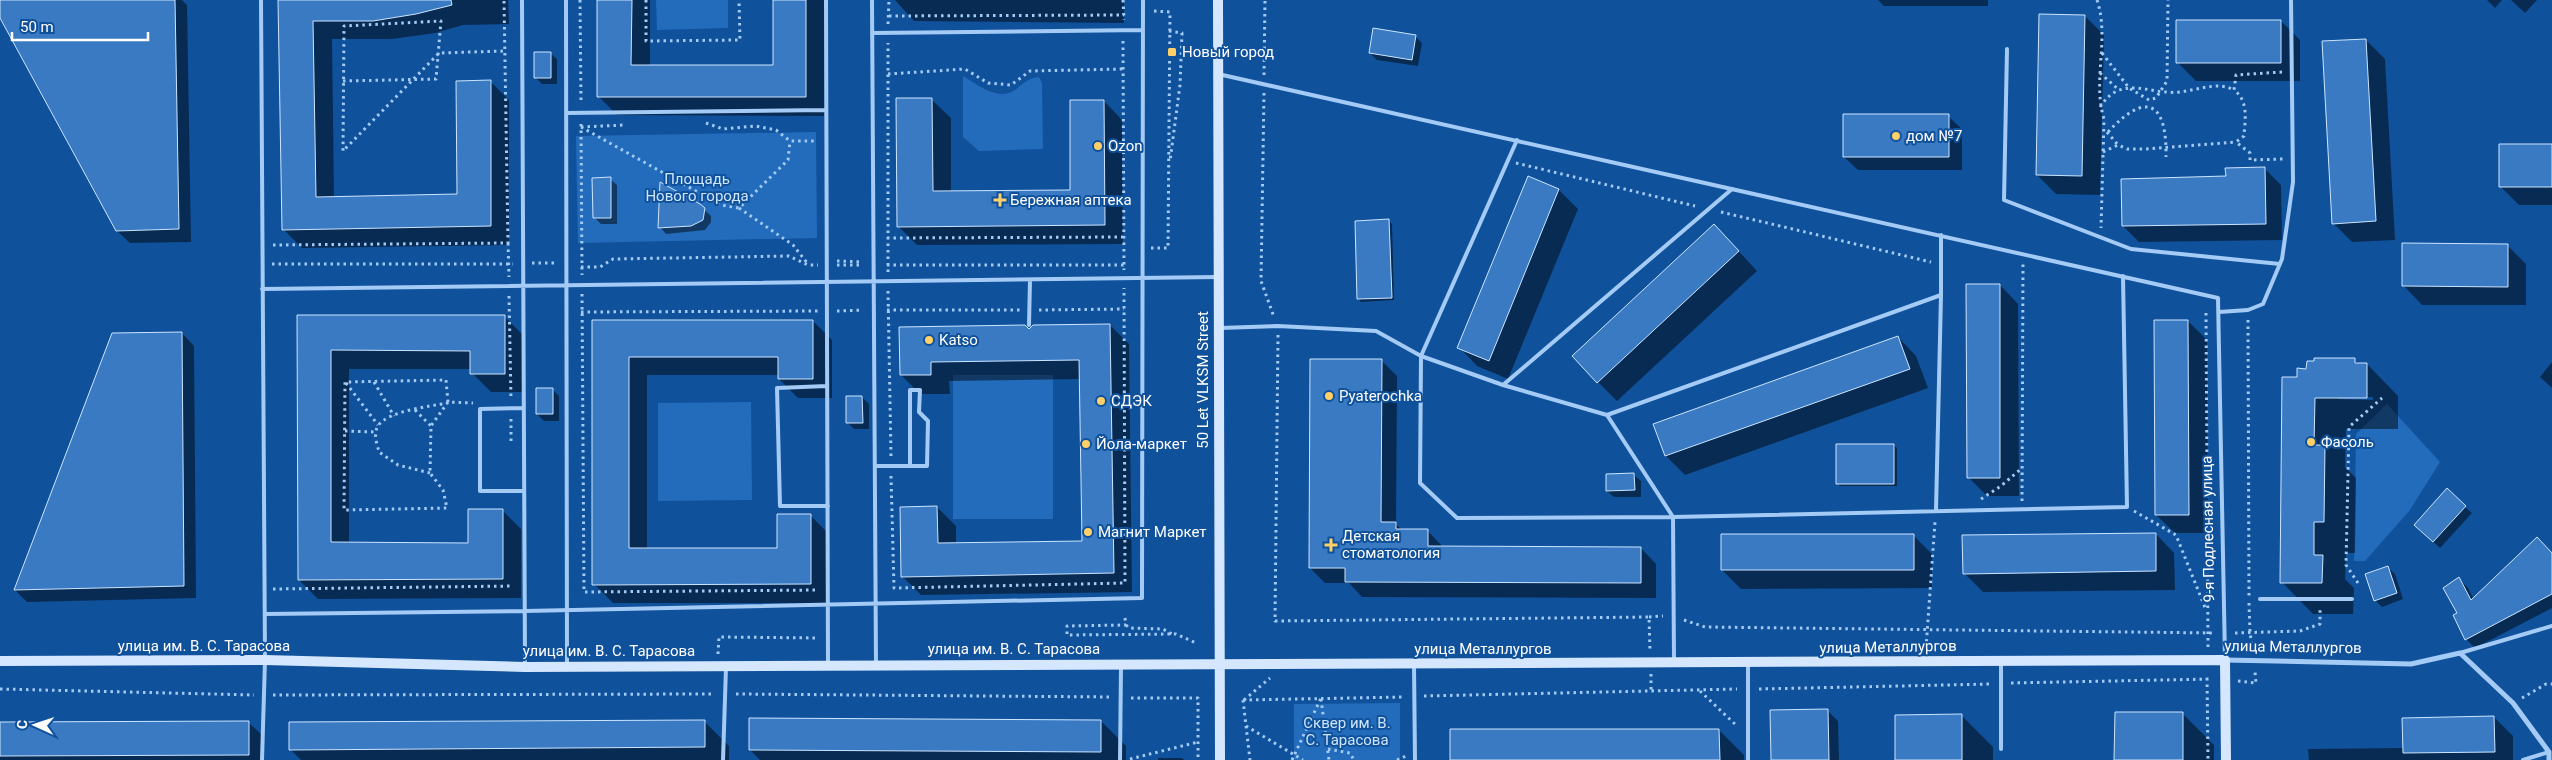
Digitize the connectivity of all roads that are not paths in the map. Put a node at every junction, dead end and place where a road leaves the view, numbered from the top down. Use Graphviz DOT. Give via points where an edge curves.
graph roads {
  1 [pos="261,0"];
  2 [pos="522,0"];
  3 [pos="566,0"];
  4 [pos="826,0"];
  5 [pos="872,0"];
  6 [pos="1143,0"];
  7 [pos="1218,0"];
  8 [pos="2291,0"];
  9 [pos="1142,30"];
  10 [pos="872,33"];
  11 [pos="2007,49"];
  12 [pos="1218,74"];
  13 [pos="826,110"];
  14 [pos="566,113"];
  15 [pos="1517,140"];
  16 [pos="1732,189"];
  17 [pos="1941,235"];
  18 [pos="2280,264"];
  19 [pos="2124,276"];
  20 [pos="1142,278"];
  21 [pos="1218,278"];
  22 [pos="1030,280"];
  23 [pos="874,282"];
  24 [pos="827,283"];
  25 [pos="524,286"];
  26 [pos="566,286"];
  27 [pos="262,289"];
  28 [pos="1941,295"];
  29 [pos="2219,312"];
  30 [pos="1029,325"];
  31 [pos="1218,328"];
  32 [pos="1421,356"];
  33 [pos="1503,385"];
  34 [pos="827,386"];
  35 [pos="524,408"];
  36 [pos="1607,415"];
  37 [pos="876,466"];
  38 [pos="910,466"];
  39 [pos="524,492"];
  40 [pos="828,506"];
  41 [pos="1936,510"];
  42 [pos="1673,516"];
  43 [pos="2352,598"];
  44 [pos="2260,599"];
  45 [pos="828,604"];
  46 [pos="876,604"];
  47 [pos="567,610"];
  48 [pos="525,611"];
  49 [pos="264,614"];
  50 [pos="2552,626"];
  51 [pos="2460,654"];
  52 [pos="265,660"];
  53 [pos="2225,660"];
  54 [pos="0,661"];
  55 [pos="2001,661"];
  56 [pos="1219,663"];
  57 [pos="1748,663"];
  58 [pos="1121,664"];
  59 [pos="1414,664"];
  60 [pos="1674,664"];
  61 [pos="828,665"];
  62 [pos="876,665"];
  63 [pos="568,666"];
  64 [pos="721,666"];
  65 [pos="525,667"];
  66 [pos="2001,749"];
  67 [pos="2549,752"];
  68 [pos="262,760"];
  69 [pos="723,760"];
  70 [pos="1120,760"];
  71 [pos="1220,760"];
  72 [pos="1415,760"];
  73 [pos="1748,760"];
  74 [pos="2226,760"];
  75 [pos="2523,760"];
  76 [pos="2549,760"];
  1 -- 27 [label="lane"];
  2 -- 25 [label="lane"];
  3 -- 14 [label="lane"];
  4 -- 13 [label="lane"];
  5 -- 10 [label="lane"];
  6 -- 9 [label="lane"];
  7 -- 12 [label="main road, 50 Let VLKSM Street"];
  8 -- 18 [label="lane" via="2293,182"];
  9 -- 10 [label="lane"];
  9 -- 20 [label="lane"];
  10 -- 23 [label="lane"];
  11 -- 18 [label="lane" via="2004,200 2131,249"];
  12 -- 15 [label="lane"];
  12 -- 21 [label="main road, 50 Let VLKSM Street"];
  13 -- 14 [label="lane"];
  13 -- 24 [label="lane"];
  14 -- 26 [label="lane"];
  15 -- 16 [label="lane"];
  15 -- 32 [label="lane"];
  16 -- 17 [label="lane"];
  16 -- 33 [label="lane"];
  17 -- 19 [label="lane"];
  17 -- 28 [label="lane"];
  18 -- 29 [label="lane" via="2263,304 2248,310"];
  19 -- 29 [label="lane, 9-я Подлесная улица" via="2218,298"];
  19 -- 41 [label="lane" via="2127,507"];
  20 -- 21 [label="lane"];
  20 -- 22 [label="lane"];
  20 -- 46 [label="lane" via="1142,598"];
  21 -- 31 [label="main road, 50 Let VLKSM Street"];
  22 -- 23 [label="lane"];
  22 -- 30 [label="lane"];
  23 -- 24 [label="lane"];
  23 -- 37 [label="lane"];
  24 -- 26 [label="lane"];
  24 -- 34 [label="lane"];
  25 -- 26 [label="lane"];
  25 -- 27 [label="lane"];
  25 -- 35 [label="lane"];
  26 -- 47 [label="lane"];
  27 -- 49 [label="lane"];
  28 -- 36 [label="lane"];
  28 -- 41 [label="lane"];
  29 -- 53 [label="lane, 9-я Подлесная улица"];
  31 -- 32 [label="lane" via="1278,326 1376,331"];
  31 -- 56 [label="main road, 50 Let VLKSM Street"];
  32 -- 33 [label="lane"];
  32 -- 42 [label="lane" via="1420,483 1457,518"];
  33 -- 36 [label="lane"];
  34 -- 40 [label="lane"];
  34 -- 40 [label="lane" via="778,388 780,506"];
  35 -- 39 [label="lane"];
  35 -- 39 [label="lane" via="480,409 480,492"];
  36 -- 42 [label="lane"];
  37 -- 38 [label="lane"];
  37 -- 46 [label="lane"];
  38 -- 38 [label="lane" via="927,466 928,420 919,412 920,390 910,390"];
  39 -- 48 [label="lane"];
  40 -- 45 [label="lane"];
  41 -- 42 [label="lane"];
  42 -- 60 [label="lane"];
  43 -- 44 [label="lane"];
  45 -- 46 [label="lane"];
  45 -- 47 [label="lane"];
  45 -- 61 [label="lane"];
  46 -- 62 [label="lane"];
  47 -- 48 [label="lane"];
  47 -- 63 [label="lane"];
  48 -- 49 [label="lane"];
  48 -- 65 [label="lane"];
  49 -- 52 [label="lane"];
  50 -- 51 [label="lane, улица Металлургов"];
  51 -- 53 [label="street, улица Металлургов" via="2411,664"];
  51 -- 67 [label="street" via="2512,703"];
  52 -- 54 [label="main road, улица им. В. С. Тарасова"];
  52 -- 65 [label="main road, улица им. В. С. Тарасова"];
  52 -- 68 [label="lane"];
  53 -- 55 [label="main road, улица Металлургов"];
  53 -- 74 [label="main road, 9-я Подлесная улица"];
  55 -- 57 [label="main road, улица Металлургов"];
  55 -- 66 [label="lane"];
  56 -- 58 [label="main road, улица им. В. С. Тарасова"];
  56 -- 59 [label="main road, улица Металлургов"];
  56 -- 71 [label="main road, 50 Let VLKSM Street"];
  57 -- 60 [label="main road, улица Металлургов"];
  57 -- 73 [label="lane"];
  58 -- 62 [label="main road, улица им. В. С. Тарасова"];
  58 -- 70 [label="lane"];
  59 -- 60 [label="main road, улица Металлургов"];
  59 -- 72 [label="lane"];
  61 -- 62 [label="main road, улица им. В. С. Тарасова"];
  61 -- 64 [label="main road, улица им. В. С. Тарасова"];
  63 -- 64 [label="main road, улица им. В. С. Тарасова"];
  63 -- 65 [label="main road, улица им. В. С. Тарасова"];
  64 -- 69 [label="lane" via="725,694"];
  67 -- 75 [label="lane"];
  67 -- 76 [label="street"];
}
